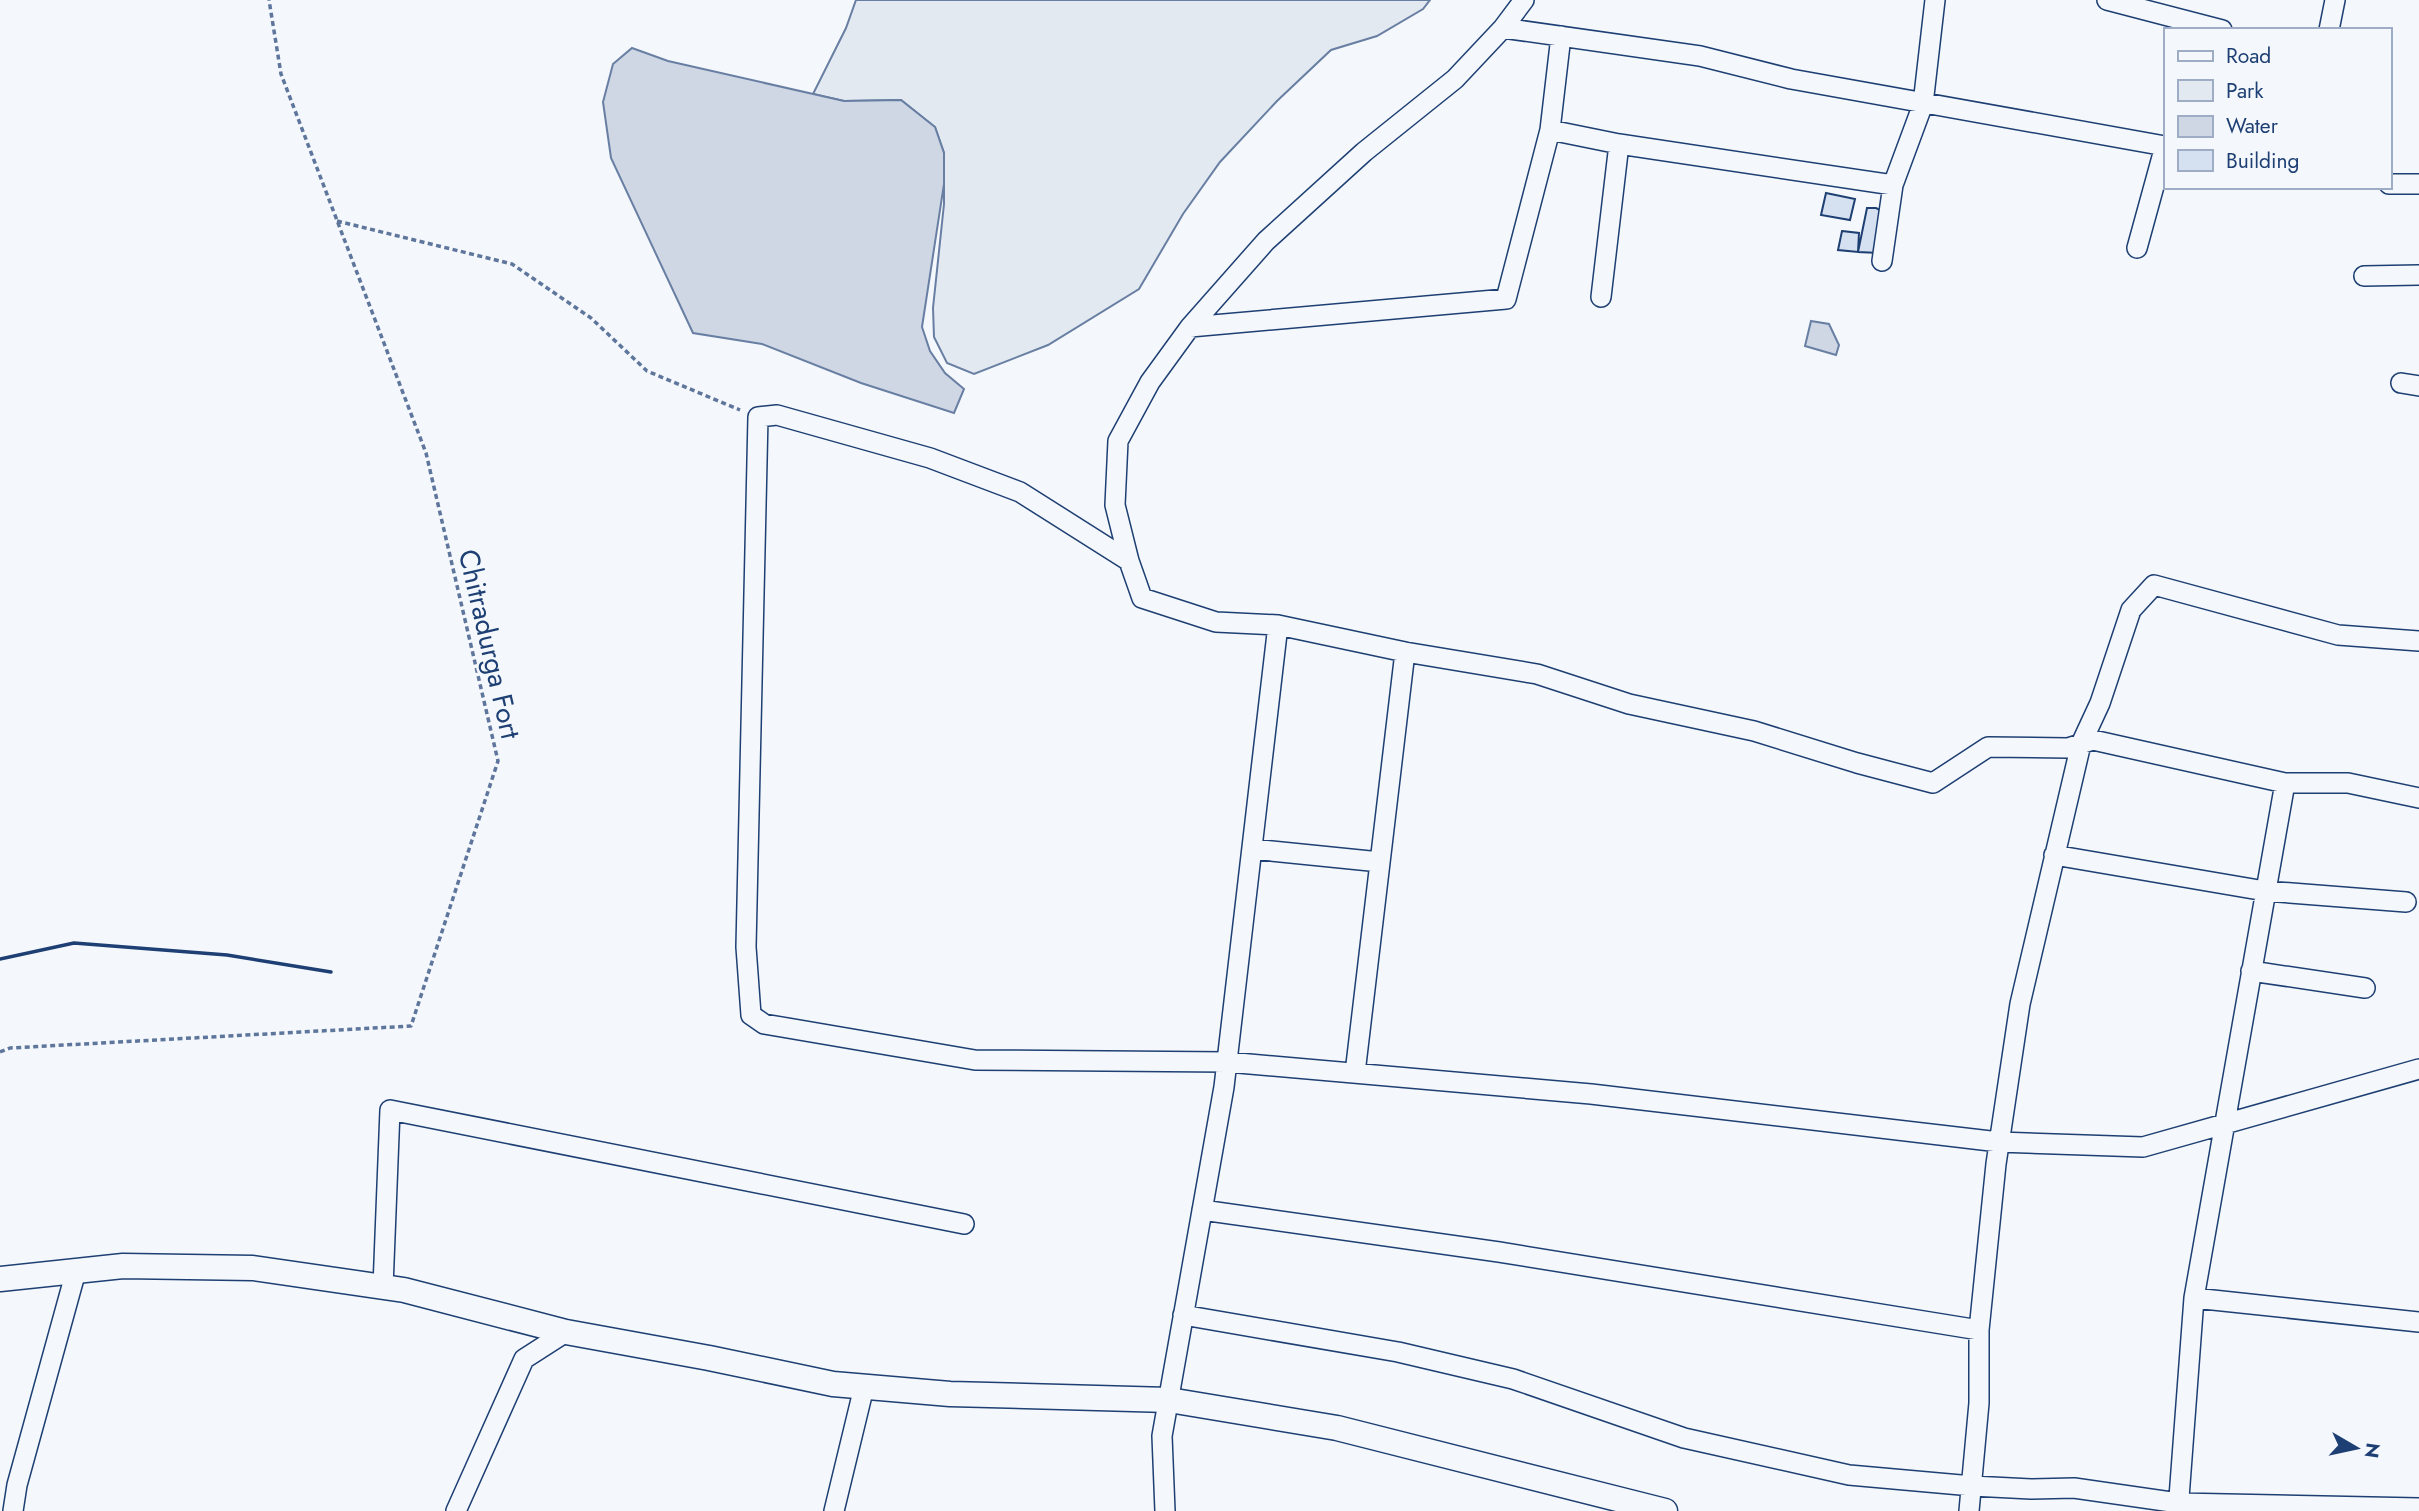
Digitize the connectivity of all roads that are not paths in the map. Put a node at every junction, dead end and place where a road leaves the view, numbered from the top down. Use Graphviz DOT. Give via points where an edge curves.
graph roads {
  1 [pos="1524,0"];
  2 [pos="1935,0"];
  3 [pos="2107,0"];
  4 [pos="2335,0"];
  5 [pos="2214,28"];
  6 [pos="2329,28"];
  7 [pos="1503,29"];
  8 [pos="1561,36"];
  9 [pos="1923,104"];
  10 [pos="1550,130"];
  11 [pos="1619,144"];
  12 [pos="2164,146"];
  13 [pos="2164,150"];
  14 [pos="2391,184"];
  15 [pos="2419,184"];
  16 [pos="1893,185"];
  17 [pos="2137,248"];
  18 [pos="1882,261"];
  19 [pos="2419,275"];
  20 [pos="2364,276"];
  21 [pos="1601,297"];
  22 [pos="1190,327"];
  23 [pos="1129,561"];
  24 [pos="1278,625"];
  25 [pos="2419,641"];
  26 [pos="1405,652"];
  27 [pos="2081,744"];
  28 [pos="2285,782"];
  29 [pos="2419,798"];
  30 [pos="1252,849"];
  31 [pos="2054,855"];
  32 [pos="1380,862"];
  33 [pos="2266,890"];
  34 [pos="2406,902"];
  35 [pos="2251,971"];
  36 [pos="2365,988"];
  37 [pos="1227,1062"];
  38 [pos="2419,1069"];
  39 [pos="1355,1073"];
  40 [pos="2223,1126"];
  41 [pos="1999,1142"];
  42 [pos="1202,1210"];
  43 [pos="964,1224"];
  44 [pos="76,1271"];
  45 [pos="0,1279"];
  46 [pos="383,1287"];
  47 [pos="2194,1298"];
  48 [pos="1183,1315"];
  49 [pos="2419,1322"];
  50 [pos="1979,1330"];
  51 [pos="566,1332"];
  52 [pos="864,1387"];
  53 [pos="1169,1400"];
  54 [pos="1972,1486"];
  55 [pos="2178,1506"];
  56 [pos="2419,1508"];
  57 [pos="13,1511"];
  58 [pos="456,1511"];
  59 [pos="834,1511"];
  60 [pos="1165,1511"];
  61 [pos="1665,1511"];
  62 [pos="1969,1511"];
  1 -- 7 [label="street"];
  2 -- 9 [label="street"];
  3 -- 5 [label="street"];
  4 -- 6 [label="street"];
  7 -- 8 [label="street"];
  7 -- 22 [label="street" via="1455,79 1364,152 1266,241"];
  8 -- 9 [label="street" via="1700,57"];
  8 -- 10 [label="street"];
  9 -- 12 [label="street"];
  9 -- 16 [label="street"];
  10 -- 11 [label="street"];
  10 -- 22 [label="street" via="1506,299"];
  11 -- 16 [label="street"];
  11 -- 21 [label="street"];
  13 -- 17 [label="street"];
  14 -- 15 [label="street"];
  16 -- 18 [label="street"];
  19 -- 20 [label="street"];
  22 -- 23 [label="street" via="1150,382 1118,441 1115,505"];
  23 -- 24 [label="street" via="1142,598 1216,622"];
  23 -- 37 [label="street" via="1020,492 930,458 777,415 758,417 746,947 751,1015 764,1024 975,1060"];
  24 -- 26 [label="street"];
  24 -- 30 [label="street"];
  25 -- 27 [label="street" via="2338,635 2154,585 2131,610 2100,704"];
  26 -- 27 [label="street" via="1537,674 1629,704 1755,731 1933,783 1988,747 2068,748"];
  26 -- 32 [label="street"];
  27 -- 28 [label="street" via="2093,740"];
  27 -- 31 [label="street"];
  28 -- 29 [label="street" via="2348,783"];
  28 -- 33 [label="street"];
  30 -- 32 [label="street"];
  30 -- 37 [label="street"];
  31 -- 33 [label="street"];
  31 -- 41 [label="street" via="2020,1004"];
  32 -- 39 [label="street"];
  33 -- 34 [label="street"];
  33 -- 35 [label="street"];
  35 -- 36 [label="street"];
  35 -- 40 [label="street"];
  37 -- 39 [label="street"];
  37 -- 42 [label="street"];
  38 -- 40 [label="street"];
  39 -- 41 [label="street" via="1591,1094"];
  40 -- 41 [label="street" via="2143,1147"];
  40 -- 47 [label="street"];
  41 -- 50 [label="street"];
  42 -- 48 [label="street"];
  42 -- 50 [label="street" via="1499,1252"];
  43 -- 46 [label="street" via="390,1110"];
  44 -- 45 [label="street"];
  44 -- 46 [label="street" via="123,1266 253,1268"];
  44 -- 57 [label="street"];
  46 -- 51 [label="street"];
  47 -- 49 [label="street"];
  47 -- 55 [label="street"];
  48 -- 53 [label="street"];
  48 -- 54 [label="street" via="1398,1352 1513,1379 1684,1438 1849,1475"];
  50 -- 54 [label="street"];
  51 -- 52 [label="street"];
  51 -- 58 [label="street" via="524,1359"];
  52 -- 53 [label="street"];
  52 -- 59 [label="street"];
  53 -- 60 [label="street" via="1161,1436"];
  53 -- 61 [label="street" via="1337,1427"];
  54 -- 55 [label="street" via="2074,1488"];
  54 -- 62 [label="street"];
  55 -- 56 [label="street"];
}
